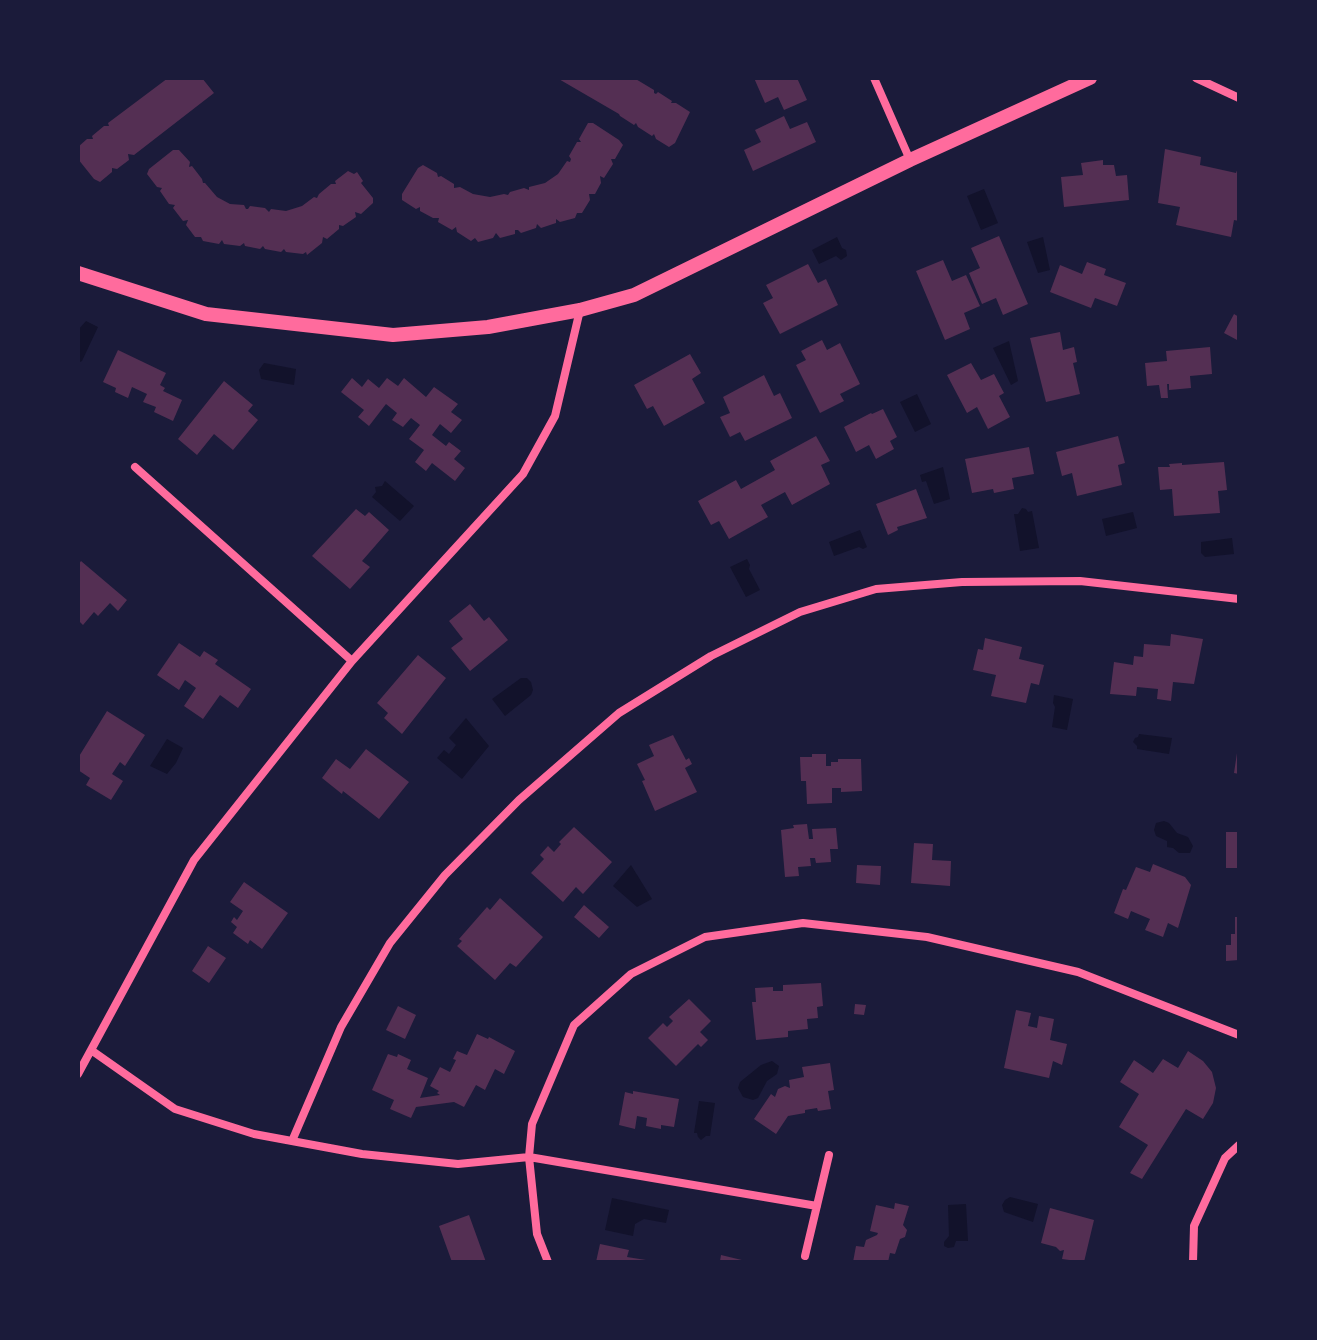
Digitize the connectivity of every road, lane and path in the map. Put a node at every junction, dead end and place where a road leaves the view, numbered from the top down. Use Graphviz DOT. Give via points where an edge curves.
graph roads {
  1 [pos="874,78"];
  2 [pos="1090,78"];
  3 [pos="1196,78"];
  4 [pos="1239,98"];
  5 [pos="910,160"];
  6 [pos="78,273"];
  7 [pos="580,310"];
  8 [pos="135,467"];
  9 [pos="1239,599"];
  10 [pos="352,661"];
  11 [pos="1239,1035"];
  12 [pos="91,1050"];
  13 [pos="78,1074"];
  14 [pos="292,1141"];
  15 [pos="1239,1145"];
  16 [pos="829,1155"];
  17 [pos="529,1157"];
  18 [pos="817,1206"];
  19 [pos="805,1256"];
  20 [pos="548,1262"];
  21 [pos="1193,1262"];
  1 -- 5 [label="street"];
  2 -- 5 [label="street"];
  3 -- 4 [label="street"];
  5 -- 7 [label="street" via="634,295"];
  6 -- 7 [label="street" via="206,314 393,335 488,327"];
  7 -- 10 [label="street" via="555,416 523,474"];
  8 -- 10 [label="street"];
  9 -- 14 [label="street" via="1080,581 876,589 800,612 711,656 619,713 519,800 445,875 390,943 341,1027"];
  10 -- 12 [label="street" via="194,860"];
  11 -- 17 [label="street" via="1078,972 927,937 803,923 705,937 631,974 574,1025 532,1124"];
  12 -- 13 [label="street"];
  12 -- 14 [label="street" via="175,1109"];
  14 -- 17 [label="street" via="458,1164"];
  15 -- 21 [label="street" via="1225,1158 1194,1226"];
  16 -- 18 [label="street"];
  17 -- 18 [label="street"];
  17 -- 20 [label="street" via="537,1234"];
  18 -- 19 [label="street"];
}
